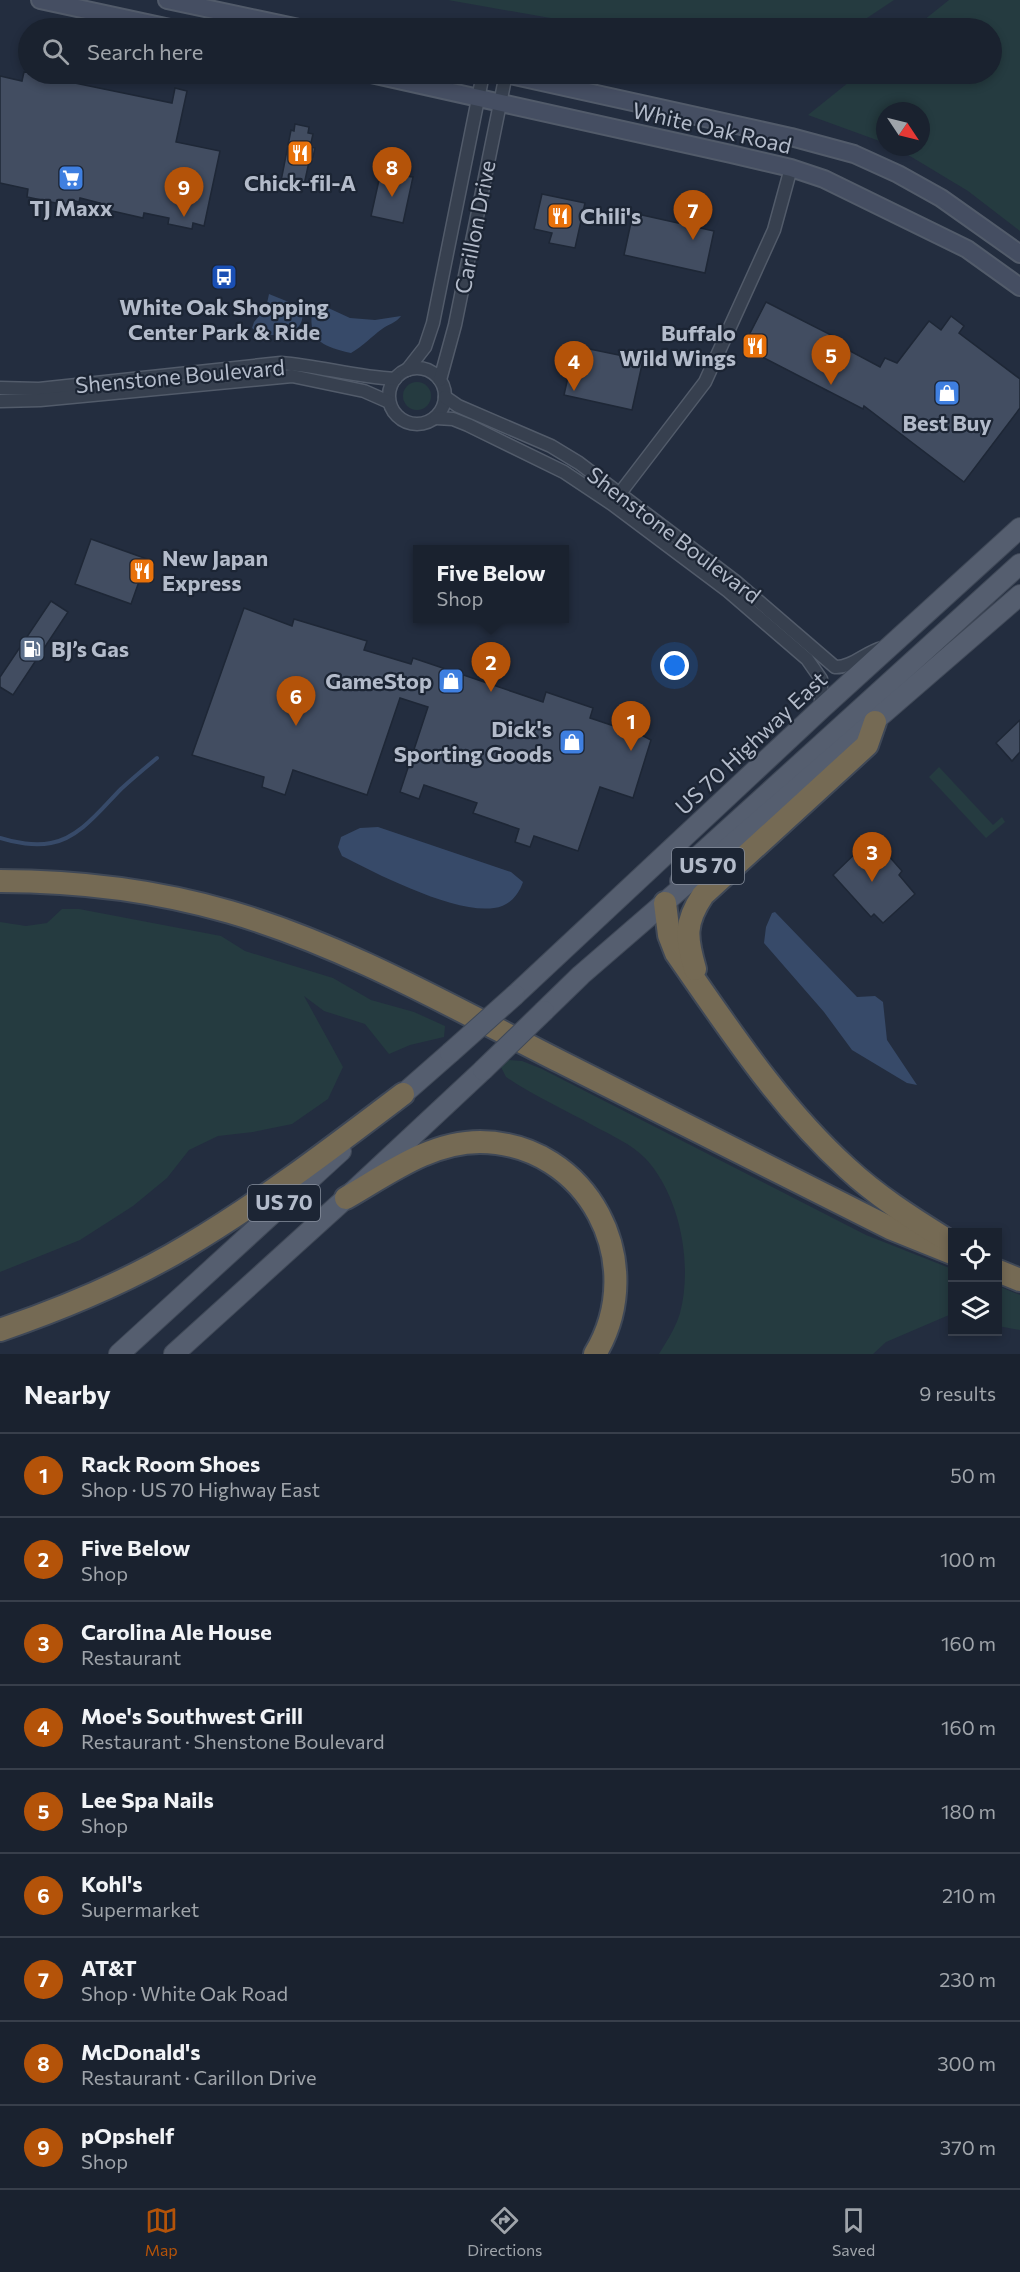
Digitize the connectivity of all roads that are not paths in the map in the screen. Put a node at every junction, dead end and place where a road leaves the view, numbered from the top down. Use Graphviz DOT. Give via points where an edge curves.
graph roads {
  1 [pos="40,0"];
  2 [pos="167,0"];
  3 [pos="124,18"];
  4 [pos="252,18"];
  5 [pos="416,84"];
  6 [pos="481,84"];
  7 [pos="504,84"];
  8 [pos="551,84"];
  9 [pos="478,98"];
  10 [pos="499,103"];
  11 [pos="791,168"];
  12 [pos="1020,254"];
  13 [pos="1020,287"];
  14 [pos="407,370"];
  15 [pos="395,379"];
  16 [pos="440,380"];
  17 [pos="0,388"];
  18 [pos="445,397"];
  19 [pos="0,401"];
  20 [pos="389,402"];
  21 [pos="436,418"];
  22 [pos="616,499"];
  23 [pos="1020,528"];
  24 [pos="1020,564"];
  25 [pos="1016,602"];
  26 [pos="892,646"];
  27 [pos="821,709"];
  28 [pos="875,722"];
  29 [pos="0,880"];
  30 [pos="665,903"];
  31 [pos="702,990"];
  32 [pos="404,1094"];
  33 [pos="346,1198"];
  34 [pos="948,1241"];
  35 [pos="948,1251"];
  36 [pos="0,1330"];
  37 [pos="119,1354"];
  38 [pos="174,1354"];
  39 [pos="595,1354"];
  1 -- 3 [label="main road"];
  2 -- 4 [label="main road"];
  5 -- 9 [label="main road, White Oak Road"];
  6 -- 9 [label="street, Carillon Drive"];
  7 -- 10 [label="street, Carillon Drive"];
  8 -- 12 [label="main road, White Oak Road" via="854,154 941,198"];
  9 -- 10 [label="main road, White Oak Road"];
  9 -- 14 [label="street, Carillon Drive" via="433,323 425,347"];
  10 -- 11 [label="main road, White Oak Road"];
  10 -- 16 [label="street, Carillon Drive" via="455,325"];
  11 -- 13 [label="main road, White Oak Road" via="854,192 967,249"];
  11 -- 22 [label="street" via="770,240 705,382"];
  14 -- 15 [label="street"];
  14 -- 16 [label="street" via="424,369"];
  15 -- 17 [label="street, Shenstone Boulevard" via="364,378 280,363 65,387"];
  15 -- 20 [label="street"];
  16 -- 18 [label="street"];
  18 -- 21 [label="street"];
  18 -- 22 [label="street, Shenstone Boulevard" via="551,446 579,463"];
  19 -- 20 [label="street, Shenstone Boulevard" via="292,376 364,391"];
  20 -- 21 [label="street" via="395,414 409,423"];
  21 -- 22 [label="street, Shenstone Boulevard" via="468,425"];
  22 -- 26 [label="street, Shenstone Boulevard" via="735,580 835,667 842,668 873,650"];
  22 -- 27 [label="street, Shenstone Boulevard" via="800,652 821,679"];
  23 -- 26 [label="main road, US 70 Highway East / US 70"];
  24 -- 30 [label="main road" via="691,863"];
  25 -- 28 [label="main road, US 70"];
  26 -- 27 [label="main road, US 70 Highway East / US 70"];
  27 -- 32 [label="main road, US 70 Highway East / US 70, bridge"];
  28 -- 30 [label="main road, US 70"];
  28 -- 31 [label="highway" via="867,745 703,895 695,907 687,936"];
  29 -- 35 [label="highway" via="96,884 163,896 230,912 321,945 890,1228"];
  30 -- 31 [label="highway" via="676,953"];
  30 -- 33 [label="main road, US 70, bridge" via="581,975"];
  31 -- 34 [label="highway" via="780,1097 848,1169 905,1215"];
  32 -- 36 [label="highway" via="283,1184 186,1246 95,1293"];
  32 -- 37 [label="main road, US 70"];
  33 -- 38 [label="main road, US 70"];
  33 -- 39 [label="highway" via="419,1156 450,1145 496,1143 551,1163 592,1202 609,1234 616,1273 614,1312"];
}
